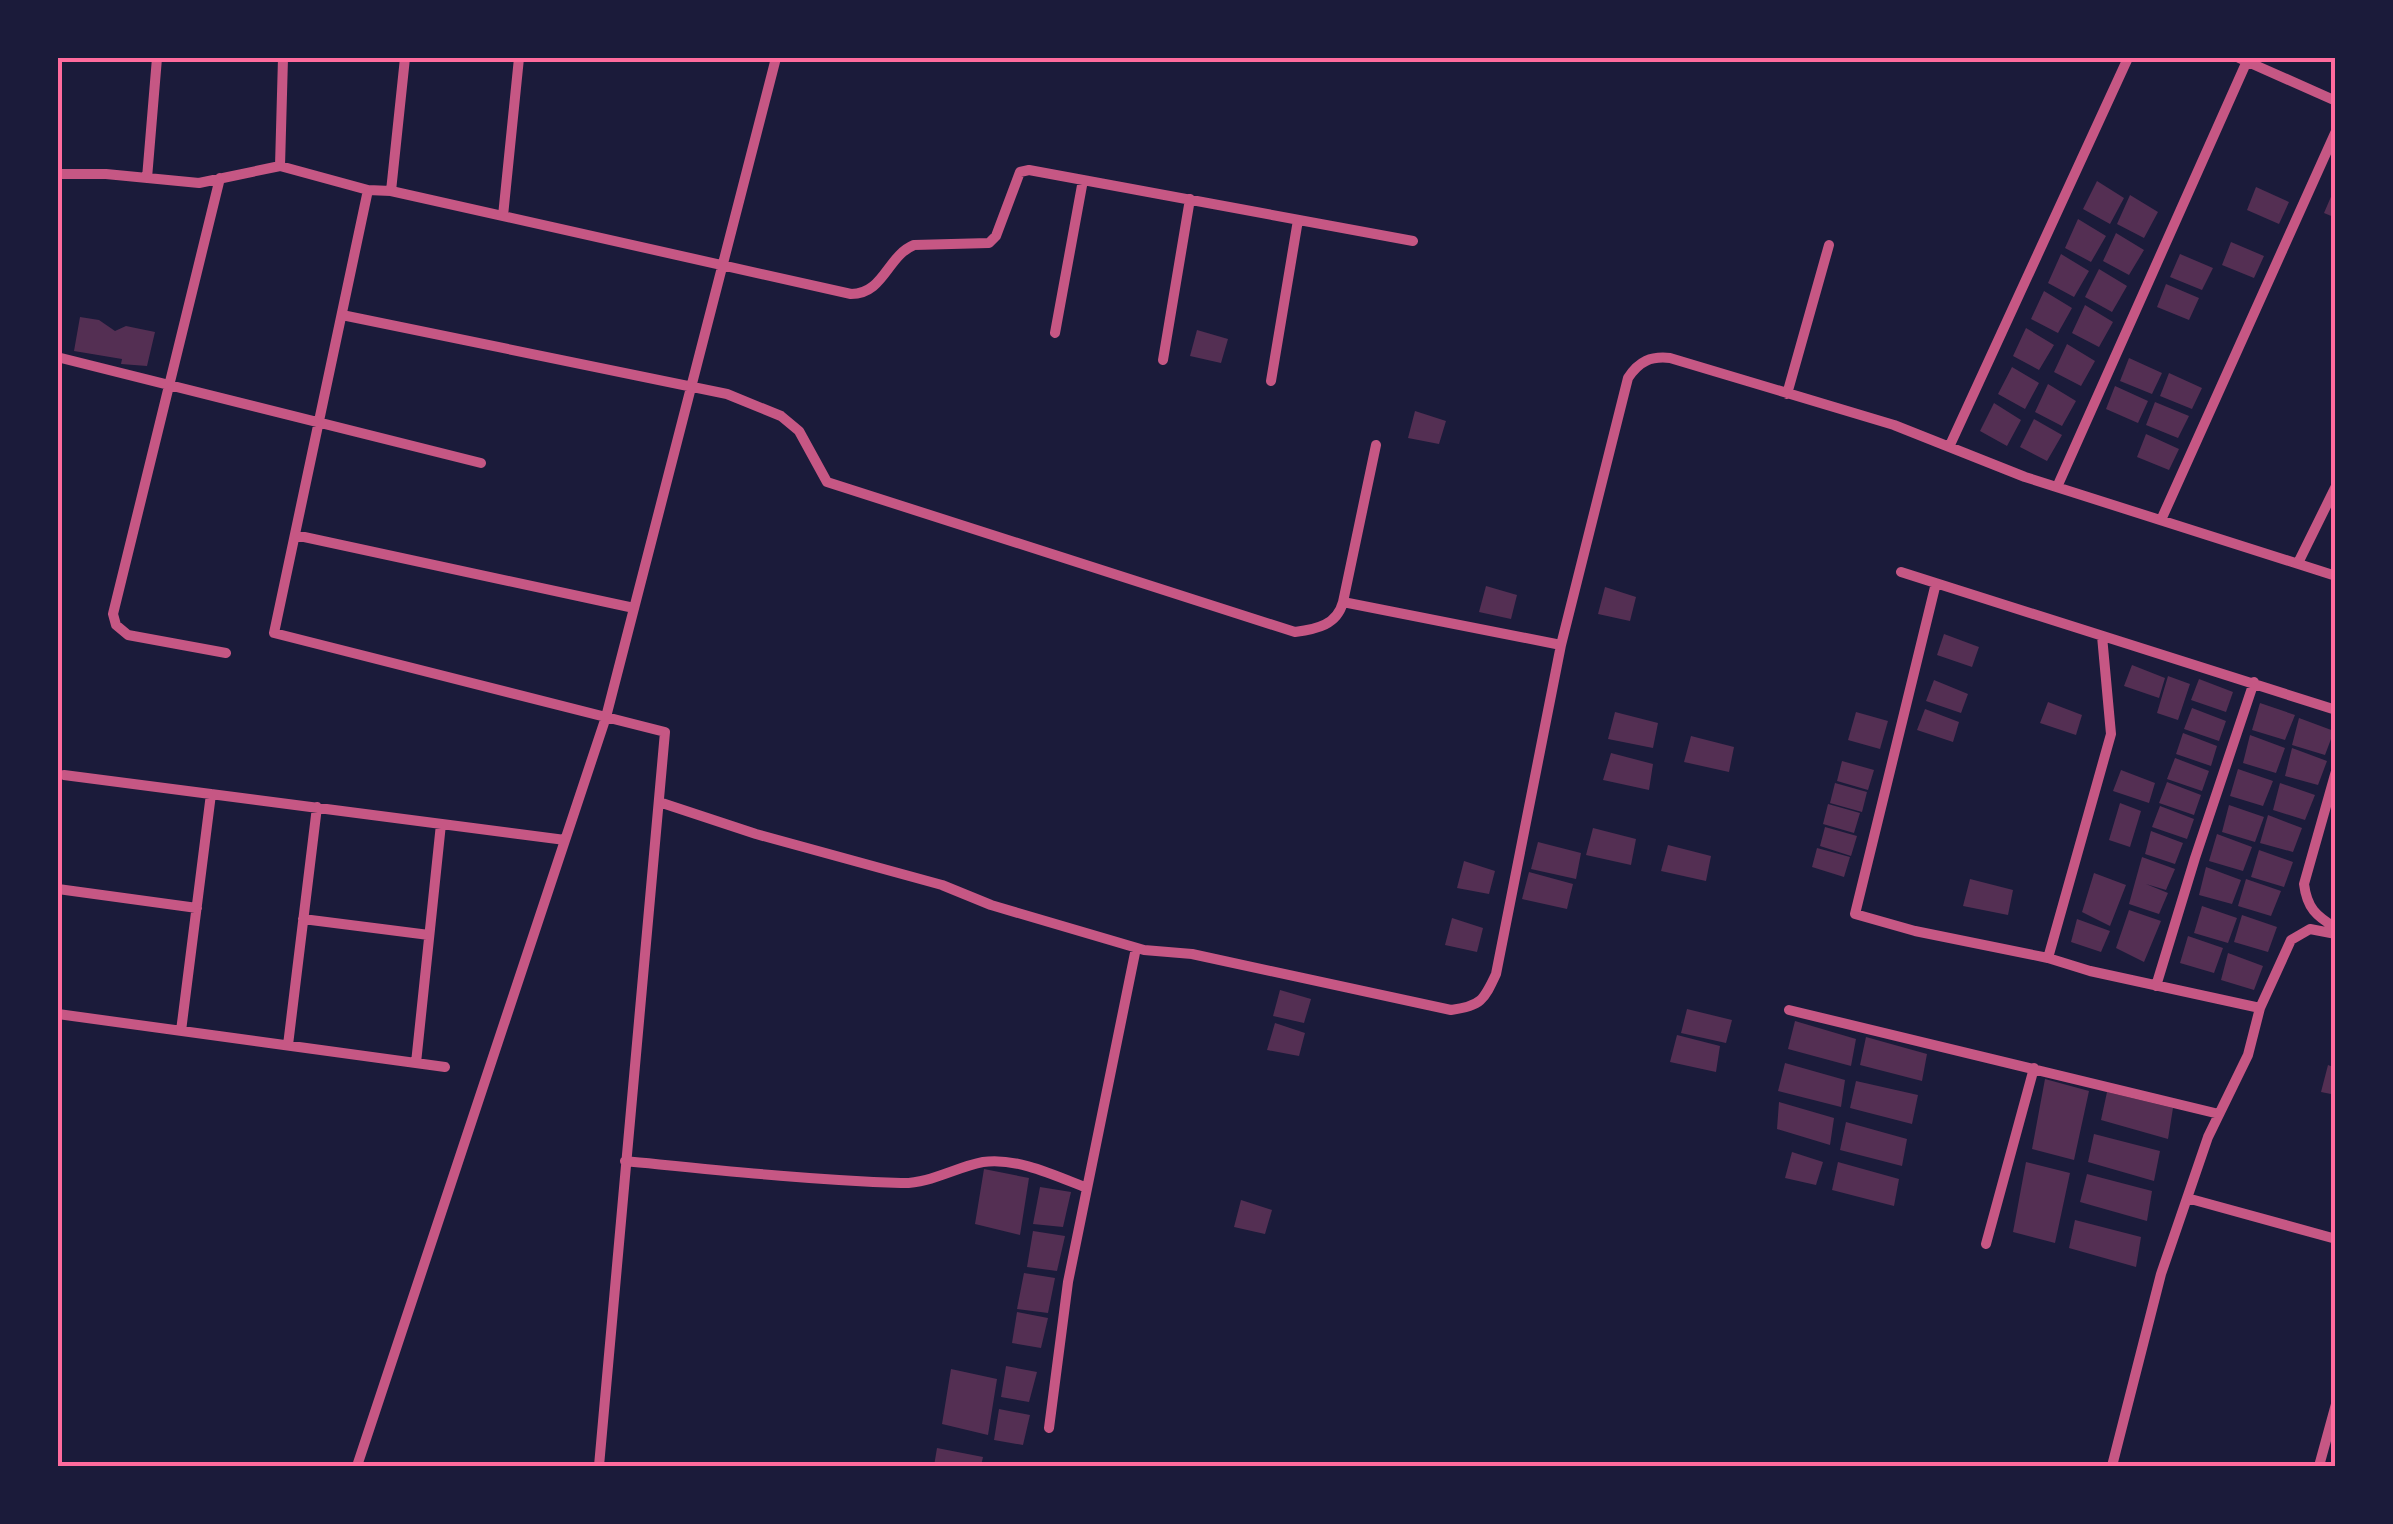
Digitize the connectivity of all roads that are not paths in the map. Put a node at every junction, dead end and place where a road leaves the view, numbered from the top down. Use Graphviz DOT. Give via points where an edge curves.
graph roads {
  1 [pos="157,58"];
  2 [pos="283,58"];
  3 [pos="405,58"];
  4 [pos="519,58"];
  5 [pos="776,58"];
  6 [pos="2128,58"];
  7 [pos="2243,59"];
  8 [pos="2336,101"];
  9 [pos="2336,131"];
  10 [pos="280,166"];
  11 [pos="58,174"];
  12 [pos="146,178"];
  13 [pos="220,178"];
  14 [pos="1083,180"];
  15 [pos="368,190"];
  16 [pos="391,191"];
  17 [pos="1190,199"];
  18 [pos="503,216"];
  19 [pos="1298,220"];
  20 [pos="1413,241"];
  21 [pos="1829,245"];
  22 [pos="722,265"];
  23 [pos="342,315"];
  24 [pos="1055,333"];
  25 [pos="62,358"];
  26 [pos="1164,360"];
  27 [pos="1271,381"];
  28 [pos="692,385"];
  29 [pos="169,386"];
  30 [pos="1787,394"];
  31 [pos="318,424"];
  32 [pos="1376,445"];
  33 [pos="1950,445"];
  34 [pos="481,463"];
  35 [pos="2336,486"];
  36 [pos="2057,487"];
  37 [pos="2161,520"];
  38 [pos="295,535"];
  39 [pos="2298,563"];
  40 [pos="1901,572"];
  41 [pos="2336,576"];
  42 [pos="1936,583"];
  43 [pos="1343,602"];
  44 [pos="634,608"];
  45 [pos="2102,636"];
  46 [pos="1561,645"];
  47 [pos="226,653"];
  48 [pos="2254,682"];
  49 [pos="2336,710"];
  50 [pos="606,717"];
  51 [pos="2336,770"];
  52 [pos="64,775"];
  53 [pos="211,794"];
  54 [pos="659,802"];
  55 [pos="317,808"];
  56 [pos="442,824"];
  57 [pos="565,840"];
  58 [pos="58,889"];
  59 [pos="197,908"];
  60 [pos="304,919"];
  61 [pos="2336,931"];
  62 [pos="429,935"];
  63 [pos="1136,948"];
  64 [pos="2048,958"];
  65 [pos="2156,986"];
  66 [pos="2260,1008"];
  67 [pos="1789,1010"];
  68 [pos="58,1014"];
  69 [pos="181,1031"];
  70 [pos="288,1046"];
  71 [pos="416,1063"];
  72 [pos="445,1067"];
  73 [pos="2034,1068"];
  74 [pos="2219,1114"];
  75 [pos="625,1161"];
  76 [pos="1086,1188"];
  77 [pos="2188,1198"];
  78 [pos="2336,1239"];
  79 [pos="1986,1244"];
  80 [pos="2336,1404"];
  81 [pos="1050,1428"];
  82 [pos="357,1466"];
  83 [pos="599,1466"];
  84 [pos="2112,1466"];
  85 [pos="2319,1466"];
  1 -- 12 [label="street"];
  2 -- 10 [label="street"];
  3 -- 16 [label="street"];
  4 -- 18 [label="street"];
  5 -- 22 [label="street"];
  6 -- 33 [label="street"];
  7 -- 8 [label="street"];
  7 -- 36 [label="street"];
  9 -- 37 [label="street"];
  10 -- 13 [label="street"];
  10 -- 15 [label="street"];
  11 -- 12 [label="street"];
  12 -- 13 [label="street"];
  13 -- 29 [label="street"];
  14 -- 17 [label="street"];
  14 -- 22 [label="street" via="1020,172 989,243 904,248 864,294"];
  14 -- 24 [label="street"];
  15 -- 16 [label="street"];
  15 -- 23 [label="street"];
  16 -- 18 [label="street"];
  17 -- 19 [label="street"];
  17 -- 26 [label="street"];
  18 -- 22 [label="street"];
  19 -- 20 [label="street"];
  19 -- 27 [label="street"];
  21 -- 30 [label="street"];
  22 -- 28 [label="street"];
  23 -- 28 [label="street"];
  23 -- 31 [label="street"];
  25 -- 29 [label="street"];
  28 -- 43 [label="street" via="781,416 799,431 827,482 1295,632 1330,622"];
  28 -- 44 [label="street"];
  29 -- 31 [label="street"];
  29 -- 47 [label="street" via="113,614 128,635"];
  30 -- 33 [label="street"];
  30 -- 46 [label="street" via="1670,358 1655,356 1634,369"];
  31 -- 34 [label="street"];
  31 -- 38 [label="street"];
  32 -- 43 [label="street"];
  33 -- 36 [label="street"];
  35 -- 39 [label="street"];
  36 -- 37 [label="street"];
  37 -- 39 [label="street"];
  38 -- 44 [label="street"];
  38 -- 50 [label="street" via="274,634"];
  39 -- 41 [label="street"];
  40 -- 42 [label="street"];
  42 -- 45 [label="street"];
  42 -- 64 [label="street" via="1855,914"];
  43 -- 46 [label="street"];
  44 -- 50 [label="street"];
  45 -- 48 [label="street"];
  45 -- 64 [label="street" via="2111,734"];
  46 -- 63 [label="street" via="1496,974 1485,999 1452,1010"];
  48 -- 49 [label="street"];
  48 -- 65 [label="street"];
  50 -- 54 [label="street" via="665,732"];
  50 -- 57 [label="street"];
  51 -- 61 [label="street" via="2304,884 2313,913"];
  52 -- 53 [label="street"];
  53 -- 55 [label="street"];
  53 -- 59 [label="street"];
  54 -- 63 [label="street"];
  54 -- 75 [label="street"];
  55 -- 56 [label="street"];
  55 -- 60 [label="street"];
  56 -- 57 [label="street"];
  56 -- 62 [label="street"];
  57 -- 82 [label="street"];
  58 -- 59 [label="street"];
  59 -- 69 [label="street"];
  60 -- 62 [label="street"];
  60 -- 70 [label="street"];
  61 -- 66 [label="street" via="2310,929 2291,940"];
  62 -- 71 [label="street"];
  63 -- 76 [label="street"];
  64 -- 65 [label="street"];
  65 -- 66 [label="street"];
  66 -- 74 [label="street" via="2248,1056"];
  67 -- 73 [label="street"];
  68 -- 69 [label="street"];
  69 -- 70 [label="street"];
  70 -- 71 [label="street"];
  71 -- 72 [label="street"];
  73 -- 74 [label="street"];
  73 -- 79 [label="street"];
  74 -- 77 [label="street"];
  75 -- 76 [label="street" via="908,1184 983,1162 1006,1163"];
  75 -- 83 [label="street"];
  76 -- 81 [label="street"];
  77 -- 78 [label="street"];
  77 -- 84 [label="street"];
  80 -- 85 [label="street"];
}
